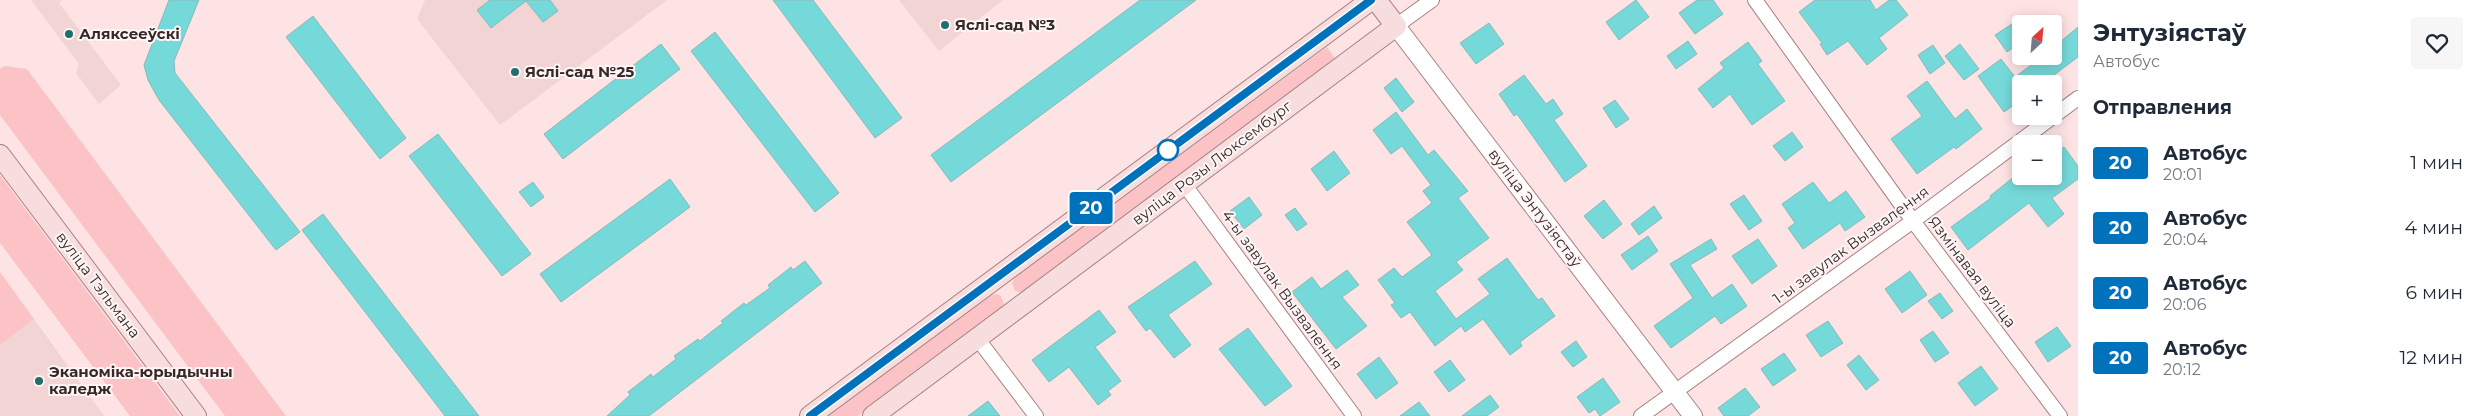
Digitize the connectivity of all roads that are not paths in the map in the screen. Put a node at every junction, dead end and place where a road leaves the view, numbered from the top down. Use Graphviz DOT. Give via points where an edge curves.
graph roads {
  1 [pos="1371,0"];
  2 [pos="1376,0"];
  3 [pos="1432,0"];
  4 [pos="1755,0"];
  5 [pos="1396,26"];
  6 [pos="2078,98"];
  7 [pos="0,155"];
  8 [pos="1184,184"];
  9 [pos="1913,221"];
  10 [pos="977,338"];
  11 [pos="1675,390"];
  12 [pos="196,416"];
  13 [pos="810,416"];
  14 [pos="873,416"];
  15 [pos="1036,416"];
  16 [pos="1354,416"];
  17 [pos="1641,416"];
  18 [pos="1693,416"];
  19 [pos="2060,416"];
  1 -- 13 [label="main road"];
  2 -- 5 [label="main road, вуліца Энтузіястаў"];
  3 -- 5 [label="street, вуліца Розы Люксембург"];
  4 -- 9 [label="street, Язмінавая вуліца"];
  5 -- 8 [label="main road, вуліца Розы Люксембург"];
  5 -- 11 [label="street, вуліца Энтузіястаў"];
  6 -- 9 [label="street, 1-ы завулак Вызвалення"];
  7 -- 12 [label="main road, вуліца Тэльмана"];
  8 -- 10 [label="main road, вуліца Розы Люксембург"];
  8 -- 16 [label="street, 4-ы завулак Вызвалення"];
  9 -- 11 [label="street, 1-ы завулак Вызвалення"];
  9 -- 19 [label="street, Язмінавая вуліца"];
  10 -- 14 [label="main road, вуліца Розы Люксембург"];
  10 -- 15 [label="street"];
  11 -- 17 [label="street, 1-ы завулак Вызвалення"];
  11 -- 18 [label="street, вуліца Энтузіястаў"];
}
